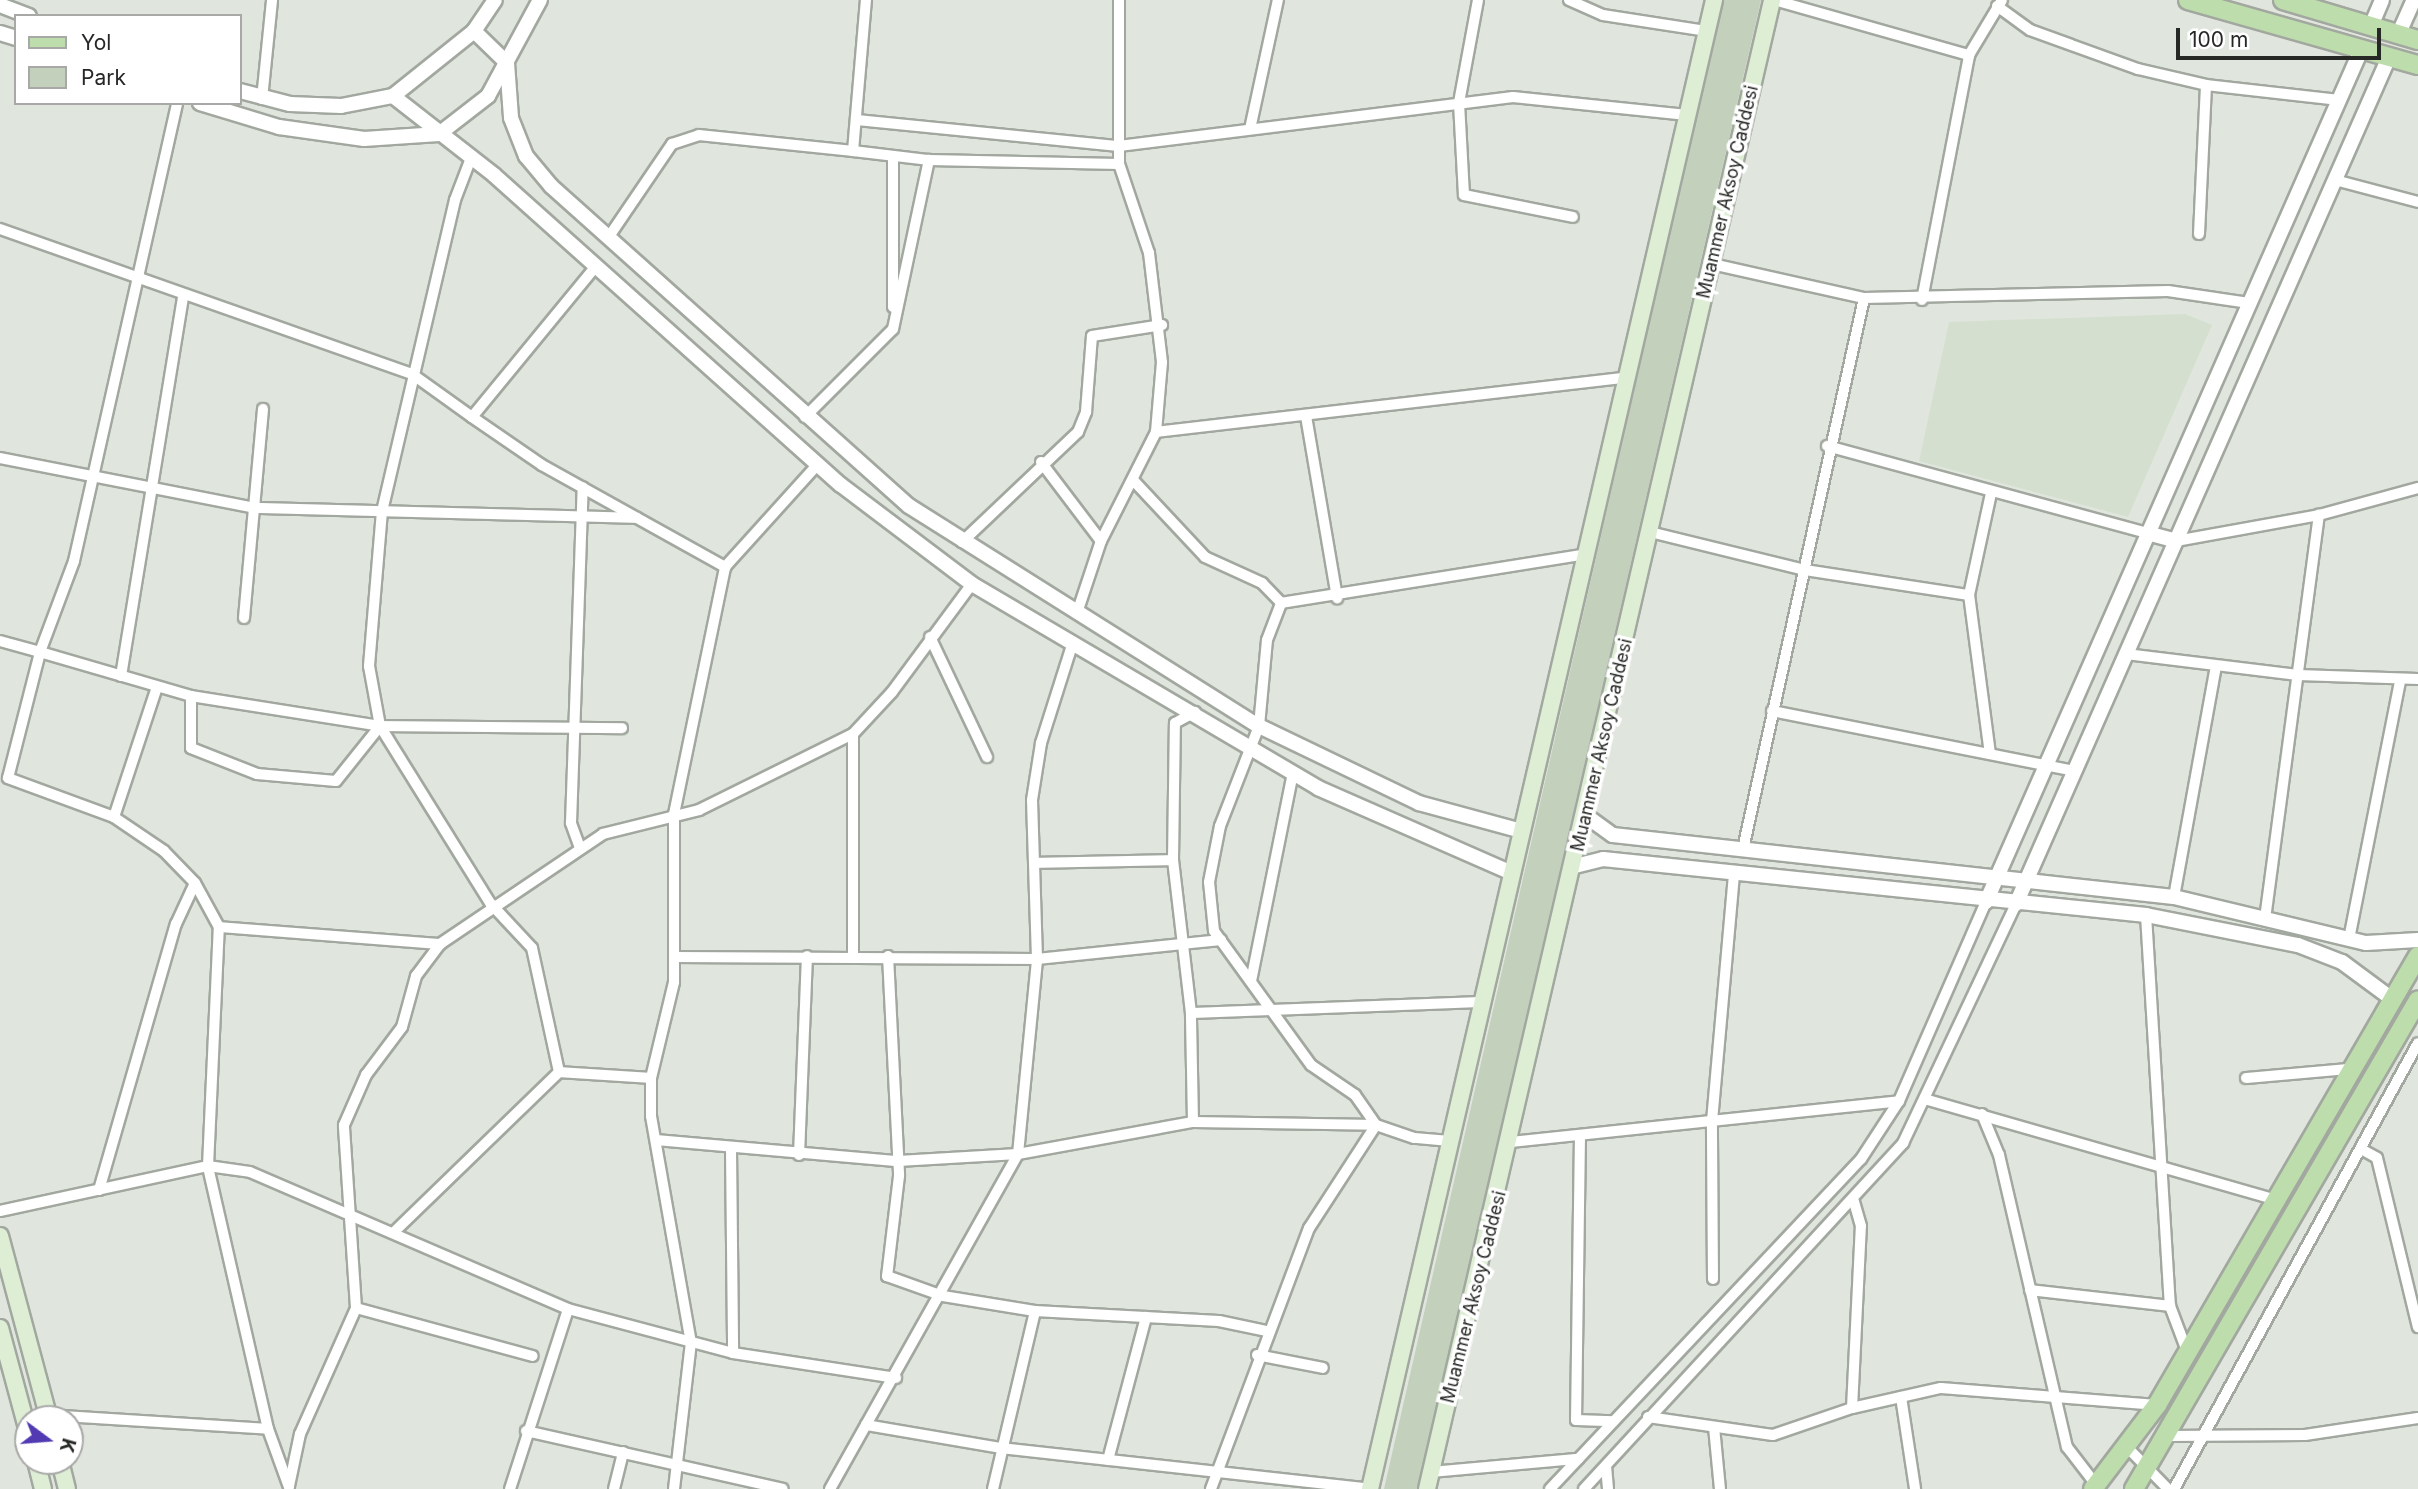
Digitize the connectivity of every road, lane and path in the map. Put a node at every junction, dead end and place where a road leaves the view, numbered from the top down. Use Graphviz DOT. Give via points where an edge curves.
graph roads {
  1 [pos="272,0"];
  2 [pos="495,0"];
  3 [pos="540,0"];
  4 [pos="866,0"];
  5 [pos="1119,0"];
  6 [pos="1278,0"];
  7 [pos="1478,0"];
  8 [pos="1569,0"];
  9 [pos="1714,0"];
  10 [pos="1773,0"];
  11 [pos="2188,0"];
  12 [pos="2283,0"];
  13 [pos="2382,0"];
  14 [pos="2414,0"];
  15 [pos="2000,3"];
  16 [pos="0,5"];
  17 [pos="24,14"];
  18 [pos="2371,26"];
  19 [pos="474,31"];
  20 [pos="1706,31"];
  21 [pos="2399,33"];
  22 [pos="2418,40"];
  23 [pos="2361,50"];
  24 [pos="1969,55"];
  25 [pos="2389,57"];
  26 [pos="507,62"];
  27 [pos="2418,65"];
  28 [pos="2206,85"];
  29 [pos="242,92"];
  30 [pos="393,96"];
  31 [pos="262,99"];
  32 [pos="2339,100"];
  33 [pos="1459,103"];
  34 [pos="177,105"];
  35 [pos="207,105"];
  36 [pos="1687,115"];
  37 [pos="857,120"];
  38 [pos="1250,129"];
  39 [pos="439,134"];
  40 [pos="1119,146"];
  41 [pos="853,151"];
  42 [pos="893,156"];
  43 [pos="471,158"];
  44 [pos="929,160"];
  45 [pos="1119,164"];
  46 [pos="2335,180"];
  47 [pos="2418,202"];
  48 [pos="1573,217"];
  49 [pos="0,229"];
  50 [pos="2199,234"];
  51 [pos="608,238"];
  52 [pos="1712,264"];
  53 [pos="596,266"];
  54 [pos="139,274"];
  55 [pos="183,298"];
  56 [pos="1864,298"];
  57 [pos="1922,300"];
  58 [pos="2249,303"];
  59 [pos="1162,325"];
  60 [pos="892,329"];
  61 [pos="412,374"];
  62 [pos="1626,378"];
  63 [pos="263,409"];
  64 [pos="1306,416"];
  65 [pos="472,417"];
  66 [pos="805,417"];
  67 [pos="1156,432"];
  68 [pos="1827,446"];
  69 [pos="0,458"];
  70 [pos="1041,461"];
  71 [pos="818,464"];
  72 [pos="93,479"];
  73 [pos="1133,480"];
  74 [pos="583,487"];
  75 [pos="2418,488"];
  76 [pos="146,491"];
  77 [pos="1991,493"];
  78 [pos="256,509"];
  79 [pos="382,510"];
  80 [pos="2319,515"];
  81 [pos="637,518"];
  82 [pos="579,520"];
  83 [pos="1650,532"];
  84 [pos="2147,533"];
  85 [pos="1101,541"];
  86 [pos="2176,541"];
  87 [pos="962,542"];
  88 [pos="1586,554"];
  89 [pos="725,567"];
  90 [pos="1805,570"];
  91 [pos="972,584"];
  92 [pos="1969,595"];
  93 [pos="1337,597"];
  94 [pos="1281,603"];
  95 [pos="1077,613"];
  96 [pos="244,618"];
  97 [pos="930,637"];
  98 [pos="0,641"];
  99 [pos="1073,642"];
  100 [pos="40,652"];
  101 [pos="2126,654"];
  102 [pos="2216,667"];
  103 [pos="2298,675"];
  104 [pos="121,676"];
  105 [pos="2418,679"];
  106 [pos="2400,681"];
  107 [pos="157,687"];
  108 [pos="191,696"];
  109 [pos="1772,711"];
  110 [pos="1195,712"];
  111 [pos="380,726"];
  112 [pos="574,726"];
  113 [pos="1259,726"];
  114 [pos="622,728"];
  115 [pos="853,734"];
  116 [pos="1248,747"];
  117 [pos="1990,754"];
  118 [pos="987,757"];
  119 [pos="2043,769"];
  120 [pos="2074,771"];
  121 [pos="1293,772"];
  122 [pos="674,814"];
  123 [pos="1586,815"];
  124 [pos="114,817"];
  125 [pos="1522,831"];
  126 [pos="580,848"];
  127 [pos="1742,849"];
  128 [pos="1173,860"];
  129 [pos="1035,863"];
  130 [pos="1575,866"];
  131 [pos="1512,873"];
  132 [pos="1734,873"];
  133 [pos="1995,878"];
  134 [pos="2025,882"];
  135 [pos="195,883"];
  136 [pos="2174,897"];
  137 [pos="1986,902"];
  138 [pos="491,904"];
  139 [pos="2016,904"];
  140 [pos="2146,915"];
  141 [pos="2265,919"];
  142 [pos="219,927"];
  143 [pos="2349,939"];
  144 [pos="1221,940"];
  145 [pos="2418,940"];
  146 [pos="440,944"];
  147 [pos="1181,944"];
  148 [pos="853,955"];
  149 [pos="807,956"];
  150 [pos="888,956"];
  151 [pos="2418,956"];
  152 [pos="675,957"];
  153 [pos="1037,959"];
  154 [pos="1251,981"];
  155 [pos="2392,999"];
  156 [pos="1482,1002"];
  157 [pos="1270,1008"];
  158 [pos="2415,1010"];
  159 [pos="1191,1013"];
  160 [pos="2418,1043"];
  161 [pos="2349,1069"];
  162 [pos="559,1072"];
  163 [pos="651,1078"];
  164 [pos="2246,1078"];
  165 [pos="1928,1100"];
  166 [pos="1899,1101"];
  167 [pos="1982,1114"];
  168 [pos="1712,1121"];
  169 [pos="1193,1122"];
  170 [pos="1377,1125"];
  171 [pos="1580,1135"];
  172 [pos="656,1140"];
  173 [pos="1450,1141"];
  174 [pos="1511,1142"];
  175 [pos="731,1149"];
  176 [pos="2361,1149"];
  177 [pos="1018,1154"];
  178 [pos="799,1155"];
  179 [pos="898,1161"];
  180 [pos="2162,1164"];
  181 [pos="208,1166"];
  182 [pos="99,1190"];
  183 [pos="2274,1199"];
  184 [pos="1854,1201"];
  185 [pos="0,1211"];
  186 [pos="345,1211"];
  187 [pos="394,1232"];
  188 [pos="0,1236"];
  189 [pos="1713,1279"];
  190 [pos="2030,1290"];
  191 [pos="943,1296"];
  192 [pos="2170,1307"];
  193 [pos="356,1308"];
  194 [pos="568,1309"];
  195 [pos="1035,1311"];
  196 [pos="1146,1317"];
  197 [pos="2418,1326"];
  198 [pos="0,1328"];
  199 [pos="1266,1331"];
  200 [pos="691,1343"];
  201 [pos="2187,1351"];
  202 [pos="733,1353"];
  203 [pos="1257,1355"];
  204 [pos="533,1356"];
  205 [pos="1323,1368"];
  206 [pos="896,1378"];
  207 [pos="2054,1393"];
  208 [pos="1901,1397"];
  209 [pos="21,1405"];
  210 [pos="45,1405"];
  211 [pos="2157,1405"];
  212 [pos="1852,1408"];
  213 [pos="1648,1417"];
  214 [pos="2418,1418"];
  215 [pos="84,1419"];
  216 [pos="1614,1421"];
  217 [pos="866,1425"];
  218 [pos="1714,1427"];
  219 [pos="268,1429"];
  220 [pos="527,1431"];
  221 [pos="2168,1436"];
  222 [pos="2204,1436"];
  223 [pos="1002,1448"];
  224 [pos="2127,1448"];
  225 [pos="623,1452"];
  226 [pos="1578,1459"];
  227 [pos="1108,1460"];
  228 [pos="678,1465"];
  229 [pos="1606,1465"];
  230 [pos="2149,1469"];
  231 [pos="1432,1472"];
  232 [pos="1220,1473"];
  233 [pos="289,1488"];
  234 [pos="2095,1488"];
  235 [pos="510,1489"];
  236 [pos="614,1489"];
  237 [pos="674,1489"];
  238 [pos="783,1489"];
  239 [pos="830,1489"];
  240 [pos="993,1489"];
  241 [pos="1211,1489"];
  242 [pos="1370,1489"];
  243 [pos="1427,1489"];
  244 [pos="1550,1489"];
  245 [pos="1584,1489"];
  246 [pos="1608,1489"];
  247 [pos="1720,1489"];
  248 [pos="1915,1489"];
  249 [pos="2134,1489"];
  250 [pos="2168,1489"];
  251 [pos="2174,1489"];
  1 -- 31 [label="street"];
  2 -- 19 [label="street"];
  3 -- 26 [label="street"];
  4 -- 37 [label="street"];
  5 -- 40 [label="street"];
  6 -- 38 [label="street"];
  7 -- 33 [label="street"];
  8 -- 20 [label="street" via="1604,15"];
  9 -- 20 [label="main road"];
  10 -- 24 [label="street"];
  10 -- 52 [label="main road, Muammer Aksoy Caddesi"];
  11 -- 23 [label="main road"];
  12 -- 18 [label="main road"];
  13 -- 18 [label="street"];
  14 -- 21 [label="street"];
  15 -- 24 [label="street"];
  15 -- 28 [label="street" via="2030,30"];
  16 -- 17 [label="street"];
  18 -- 21 [label="main road"];
  19 -- 26 [label="street"];
  19 -- 30 [label="street"];
  20 -- 36 [label="main road"];
  21 -- 22 [label="main road"];
  23 -- 25 [label="main road"];
  23 -- 32 [label="street"];
  24 -- 57 [label="street"];
  25 -- 27 [label="main road"];
  25 -- 46 [label="street"];
  26 -- 39 [label="street" via="488,96"];
  26 -- 51 [label="street" via="511,118 526,156"];
  28 -- 32 [label="street"];
  28 -- 50 [label="street"];
  29 -- 31 [label="street"];
  30 -- 31 [label="street" via="341,106"];
  30 -- 39 [label="street"];
  32 -- 58 [label="street"];
  33 -- 36 [label="street" via="1513,97"];
  33 -- 38 [label="street"];
  33 -- 48 [label="street" via="1464,195"];
  34 -- 54 [label="street"];
  35 -- 39 [label="street" via="279,127 364,139"];
  36 -- 62 [label="main road"];
  37 -- 40 [label="street"];
  37 -- 41 [label="street"];
  38 -- 40 [label="street"];
  39 -- 43 [label="street"];
  40 -- 45 [label="street"];
  41 -- 42 [label="street"];
  41 -- 51 [label="street" via="699,135 672,144"];
  42 -- 44 [label="street"];
  42 -- 60 [label="street"];
  43 -- 53 [label="street"];
  43 -- 61 [label="street"];
  44 -- 45 [label="street"];
  44 -- 60 [label="street"];
  45 -- 59 [label="street" via="1149,253"];
  46 -- 47 [label="street"];
  46 -- 86 [label="street"];
  49 -- 54 [label="street"];
  51 -- 66 [label="street"];
  52 -- 56 [label="street"];
  52 -- 83 [label="main road, Muammer Aksoy Caddesi"];
  53 -- 65 [label="street"];
  53 -- 71 [label="street"];
  54 -- 55 [label="street"];
  54 -- 72 [label="street"];
  55 -- 61 [label="street"];
  55 -- 76 [label="street"];
  56 -- 57 [label="street"];
  56 -- 68 [label="street"];
  57 -- 58 [label="street" via="2168,291"];
  58 -- 84 [label="street"];
  59 -- 67 [label="street"];
  59 -- 70 [label="street" via="1092,336 1086,412 1078,432"];
  60 -- 66 [label="street"];
  61 -- 65 [label="street"];
  61 -- 79 [label="street"];
  62 -- 64 [label="street"];
  62 -- 88 [label="main road"];
  63 -- 78 [label="street"];
  64 -- 67 [label="street"];
  64 -- 93 [label="street"];
  65 -- 74 [label="street"];
  66 -- 87 [label="street" via="865,471"];
  67 -- 73 [label="street"];
  68 -- 77 [label="street"];
  68 -- 90 [label="street"];
  69 -- 72 [label="street"];
  70 -- 85 [label="street"];
  70 -- 87 [label="street"];
  71 -- 89 [label="street"];
  71 -- 91 [label="street"];
  72 -- 76 [label="street"];
  72 -- 100 [label="street" via="74,561"];
  73 -- 85 [label="street"];
  73 -- 94 [label="street" via="1205,557 1262,583"];
  74 -- 81 [label="street"];
  74 -- 82 [label="street"];
  75 -- 80 [label="street"];
  76 -- 78 [label="street"];
  76 -- 104 [label="street"];
  77 -- 84 [label="street"];
  77 -- 92 [label="street"];
  78 -- 79 [label="street"];
  78 -- 96 [label="street"];
  79 -- 82 [label="street"];
  79 -- 111 [label="street" via="369,666"];
  80 -- 86 [label="street"];
  80 -- 103 [label="street"];
  81 -- 82 [label="street"];
  81 -- 89 [label="street"];
  82 -- 112 [label="street"];
  83 -- 90 [label="street"];
  83 -- 123 [label="main road, Muammer Aksoy Caddesi"];
  84 -- 86 [label="street"];
  84 -- 119 [label="street"];
  85 -- 95 [label="street"];
  86 -- 101 [label="street"];
  87 -- 95 [label="street"];
  88 -- 93 [label="street"];
  88 -- 125 [label="main road"];
  89 -- 122 [label="street"];
  90 -- 92 [label="street"];
  90 -- 109 [label="street"];
  91 -- 97 [label="street"];
  91 -- 99 [label="street"];
  92 -- 117 [label="street"];
  93 -- 94 [label="street"];
  94 -- 113 [label="street" via="1267,640"];
  95 -- 99 [label="street"];
  95 -- 113 [label="street"];
  97 -- 115 [label="street" via="892,692"];
  97 -- 118 [label="street"];
  98 -- 100 [label="street"];
  99 -- 110 [label="street"];
  99 -- 129 [label="street" via="1041,743 1032,800"];
  100 -- 104 [label="street"];
  100 -- 124 [label="street" via="8,778"];
  101 -- 102 [label="street"];
  101 -- 120 [label="street"];
  102 -- 103 [label="street"];
  102 -- 136 [label="street"];
  103 -- 106 [label="street"];
  103 -- 141 [label="street"];
  104 -- 107 [label="street"];
  105 -- 106 [label="street"];
  106 -- 143 [label="street"];
  107 -- 108 [label="street"];
  107 -- 124 [label="street"];
  108 -- 111 [label="street"];
  108 -- 111 [label="street" via="191,748 257,774 336,781"];
  109 -- 117 [label="street"];
  109 -- 127 [label="street"];
  110 -- 116 [label="street"];
  110 -- 128 [label="street" via="1175,723"];
  111 -- 112 [label="street"];
  111 -- 138 [label="street"];
  112 -- 114 [label="street"];
  112 -- 126 [label="street" via="571,823"];
  113 -- 116 [label="street"];
  113 -- 125 [label="street" via="1419,803"];
  115 -- 122 [label="street" via="699,810"];
  115 -- 148 [label="street"];
  116 -- 121 [label="street"];
  116 -- 144 [label="street" via="1220,826 1209,882 1214,931"];
  117 -- 119 [label="street"];
  119 -- 120 [label="street"];
  119 -- 133 [label="street"];
  120 -- 134 [label="street"];
  121 -- 131 [label="street"];
  121 -- 154 [label="street"];
  122 -- 126 [label="street" via="603,834"];
  122 -- 152 [label="street"];
  123 -- 127 [label="street" via="1613,835"];
  123 -- 130 [label="main road, Muammer Aksoy Caddesi"];
  124 -- 135 [label="street" via="164,850"];
  125 -- 131 [label="main road"];
  126 -- 138 [label="street"];
  127 -- 133 [label="street"];
  128 -- 129 [label="street"];
  128 -- 147 [label="street"];
  129 -- 153 [label="street"];
  130 -- 132 [label="street" via="1603,859"];
  130 -- 174 [label="main road, Muammer Aksoy Caddesi"];
  131 -- 156 [label="main road"];
  132 -- 137 [label="street"];
  132 -- 168 [label="street"];
  133 -- 134 [label="street"];
  133 -- 137 [label="street"];
  134 -- 136 [label="street"];
  134 -- 139 [label="street"];
  135 -- 142 [label="street"];
  135 -- 182 [label="street" via="176,924"];
  136 -- 141 [label="street"];
  137 -- 139 [label="street"];
  137 -- 166 [label="street"];
  138 -- 146 [label="street"];
  138 -- 162 [label="street" via="532,948"];
  139 -- 140 [label="street"];
  139 -- 165 [label="street"];
  140 -- 155 [label="street" via="2298,945 2342,962"];
  140 -- 180 [label="street"];
  141 -- 143 [label="street"];
  142 -- 146 [label="street"];
  142 -- 181 [label="street"];
  143 -- 145 [label="street" via="2395,945"];
  144 -- 147 [label="street"];
  144 -- 154 [label="street"];
  146 -- 186 [label="street" via="416,976 402,1027 366,1075 344,1125"];
  147 -- 153 [label="street"];
  147 -- 159 [label="street"];
  148 -- 149 [label="street"];
  148 -- 150 [label="street"];
  149 -- 152 [label="street"];
  149 -- 178 [label="street"];
  150 -- 153 [label="street"];
  150 -- 179 [label="street"];
  151 -- 155 [label="main road"];
  152 -- 163 [label="street"];
  153 -- 177 [label="street"];
  154 -- 157 [label="street"];
  155 -- 158 [label="street"];
  155 -- 161 [label="main road"];
  156 -- 157 [label="street"];
  156 -- 173 [label="main road"];
  157 -- 159 [label="street"];
  157 -- 170 [label="street" via="1311,1065 1355,1095"];
  158 -- 221 [label="main road"];
  159 -- 169 [label="street"];
  160 -- 176 [label="street"];
  161 -- 164 [label="street"];
  161 -- 183 [label="main road"];
  162 -- 163 [label="street"];
  162 -- 187 [label="street"];
  163 -- 172 [label="street"];
  165 -- 167 [label="street"];
  165 -- 184 [label="street" via="1903,1143"];
  166 -- 168 [label="street"];
  166 -- 216 [label="street" via="1861,1159"];
  167 -- 180 [label="street"];
  167 -- 190 [label="street" via="1999,1156"];
  168 -- 171 [label="street"];
  168 -- 189 [label="street"];
  169 -- 170 [label="street"];
  169 -- 177 [label="street"];
  170 -- 173 [label="street" via="1414,1138"];
  170 -- 199 [label="street" via="1309,1228"];
  171 -- 174 [label="street"];
  171 -- 216 [label="street" via="1576,1420"];
  172 -- 175 [label="street"];
  172 -- 200 [label="street"];
  173 -- 242 [label="main road"];
  174 -- 231 [label="main road, Muammer Aksoy Caddesi"];
  175 -- 178 [label="street"];
  175 -- 202 [label="street"];
  176 -- 197 [label="street" via="2376,1158"];
  176 -- 222 [label="street"];
  177 -- 179 [label="street"];
  177 -- 191 [label="street"];
  178 -- 179 [label="street"];
  179 -- 191 [label="street" via="887,1276"];
  180 -- 183 [label="street"];
  180 -- 192 [label="street"];
  181 -- 182 [label="street"];
  181 -- 186 [label="street" via="250,1172"];
  181 -- 219 [label="street"];
  182 -- 185 [label="street"];
  183 -- 201 [label="main road"];
  184 -- 212 [label="street" via="1861,1227"];
  184 -- 213 [label="street"];
  186 -- 187 [label="street"];
  186 -- 193 [label="street"];
  187 -- 194 [label="street"];
  188 -- 210 [label="main road"];
  190 -- 192 [label="street"];
  190 -- 207 [label="street"];
  191 -- 195 [label="street"];
  191 -- 206 [label="street"];
  192 -- 201 [label="street"];
  193 -- 204 [label="street"];
  193 -- 233 [label="street" via="300,1434"];
  194 -- 200 [label="street"];
  194 -- 220 [label="street"];
  195 -- 196 [label="street"];
  195 -- 223 [label="street"];
  196 -- 199 [label="street" via="1219,1321"];
  196 -- 227 [label="street"];
  198 -- 209 [label="main road"];
  199 -- 203 [label="street"];
  200 -- 202 [label="street"];
  200 -- 228 [label="street"];
  201 -- 211 [label="main road"];
  202 -- 206 [label="street"];
  203 -- 205 [label="street"];
  203 -- 232 [label="street"];
  206 -- 217 [label="street"];
  207 -- 208 [label="street" via="1941,1388"];
  207 -- 211 [label="street"];
  207 -- 234 [label="street" via="2067,1447"];
  208 -- 212 [label="street"];
  208 -- 248 [label="street"];
  211 -- 224 [label="main road"];
  212 -- 218 [label="street" via="1773,1435"];
  213 -- 218 [label="street"];
  213 -- 229 [label="street"];
  214 -- 222 [label="street" via="2305,1435"];
  215 -- 219 [label="street"];
  216 -- 226 [label="street"];
  217 -- 223 [label="street"];
  217 -- 239 [label="street"];
  218 -- 247 [label="street"];
  219 -- 233 [label="street"];
  220 -- 225 [label="street"];
  220 -- 235 [label="street"];
  221 -- 222 [label="street"];
  221 -- 230 [label="main road"];
  222 -- 251 [label="street"];
  223 -- 227 [label="street"];
  223 -- 240 [label="street"];
  224 -- 230 [label="street"];
  224 -- 234 [label="main road"];
  225 -- 228 [label="street"];
  225 -- 236 [label="street"];
  226 -- 231 [label="street"];
  226 -- 244 [label="street"];
  227 -- 232 [label="street"];
  228 -- 237 [label="street"];
  228 -- 238 [label="street"];
  229 -- 245 [label="street"];
  229 -- 246 [label="street"];
  230 -- 249 [label="main road"];
  230 -- 250 [label="street"];
  231 -- 243 [label="main road, Muammer Aksoy Caddesi"];
  232 -- 241 [label="street"];
  232 -- 242 [label="street"];
}
